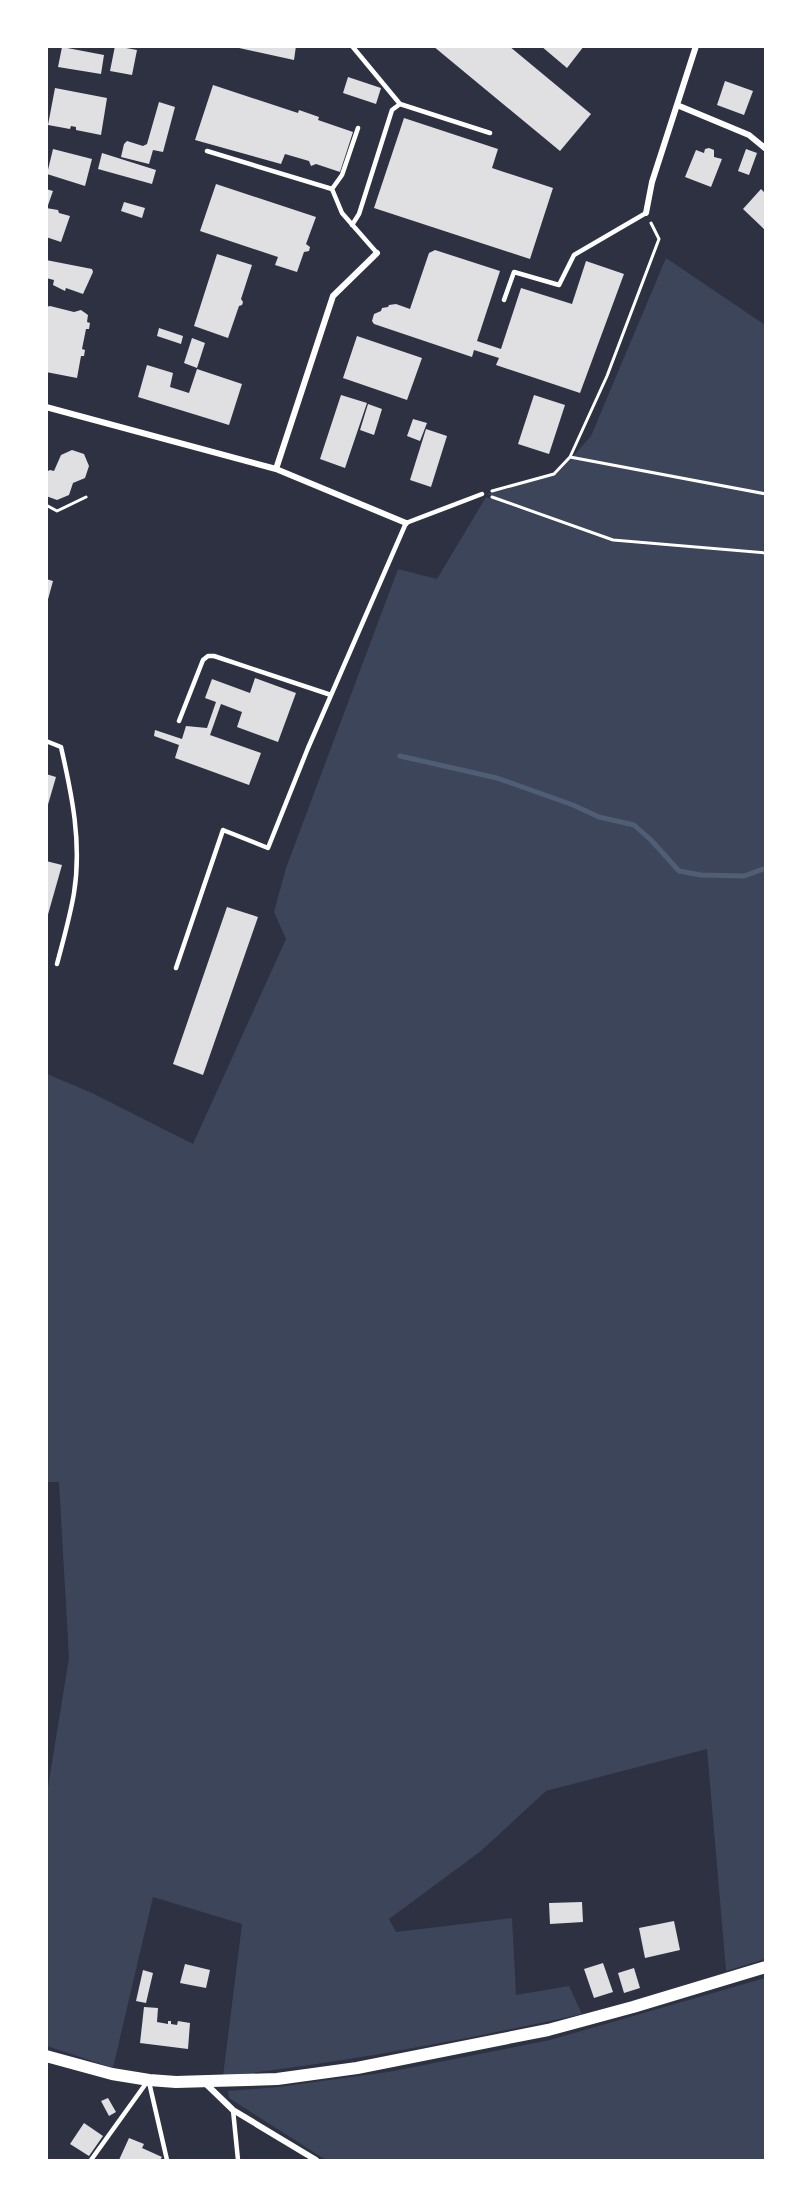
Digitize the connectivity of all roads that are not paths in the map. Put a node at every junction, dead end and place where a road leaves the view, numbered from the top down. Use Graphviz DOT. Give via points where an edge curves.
graph roads {
  1 [pos="352,46"];
  2 [pos="696,46"];
  3 [pos="400,104"];
  4 [pos="677,105"];
  5 [pos="358,128"];
  6 [pos="490,133"];
  7 [pos="765,149"];
  8 [pos="207,151"];
  9 [pos="332,189"];
  10 [pos="645,213"];
  11 [pos="352,225"];
  12 [pos="377,253"];
  13 [pos="504,300"];
  14 [pos="46,407"];
  15 [pos="276,469"];
  16 [pos="482,494"];
  17 [pos="406,523"];
  18 [pos="331,695"];
  19 [pos="179,721"];
  20 [pos="46,741"];
  21 [pos="57,964"];
  22 [pos="176,968"];
  23 [pos="765,1967"];
  24 [pos="46,2056"];
  25 [pos="149,2080"];
  26 [pos="204,2082"];
  27 [pos="233,2110"];
  28 [pos="312,2159"];
  29 [pos="91,2160"];
  30 [pos="167,2160"];
  31 [pos="238,2160"];
  1 -- 3 [label="lane"];
  2 -- 4 [label="street"];
  3 -- 6 [label="lane"];
  3 -- 11 [label="lane" via="392,110"];
  4 -- 7 [label="street" via="749,135"];
  4 -- 10 [label="street"];
  5 -- 9 [label="lane" via="342,175"];
  8 -- 9 [label="lane"];
  9 -- 11 [label="lane"];
  10 -- 13 [label="lane" via="574,255 559,285 513,272"];
  11 -- 12 [label="lane"];
  12 -- 15 [label="street" via="333,296"];
  14 -- 15 [label="street"];
  15 -- 17 [label="street"];
  16 -- 17 [label="lane"];
  17 -- 18 [label="lane"];
  18 -- 19 [label="lane" via="208,656"];
  18 -- 22 [label="lane" via="268,848 223,830"];
  20 -- 21 [label="lane" via="61,747 74,803 77,857 74,892"];
  23 -- 26 [label="main road" via="633,2007 497,2041 357,2068 277,2079"];
  24 -- 25 [label="main road"];
  25 -- 26 [label="main road"];
  25 -- 29 [label="lane"];
  25 -- 30 [label="lane"];
  26 -- 27 [label="street"];
  27 -- 28 [label="street"];
  27 -- 31 [label="lane"];
}
